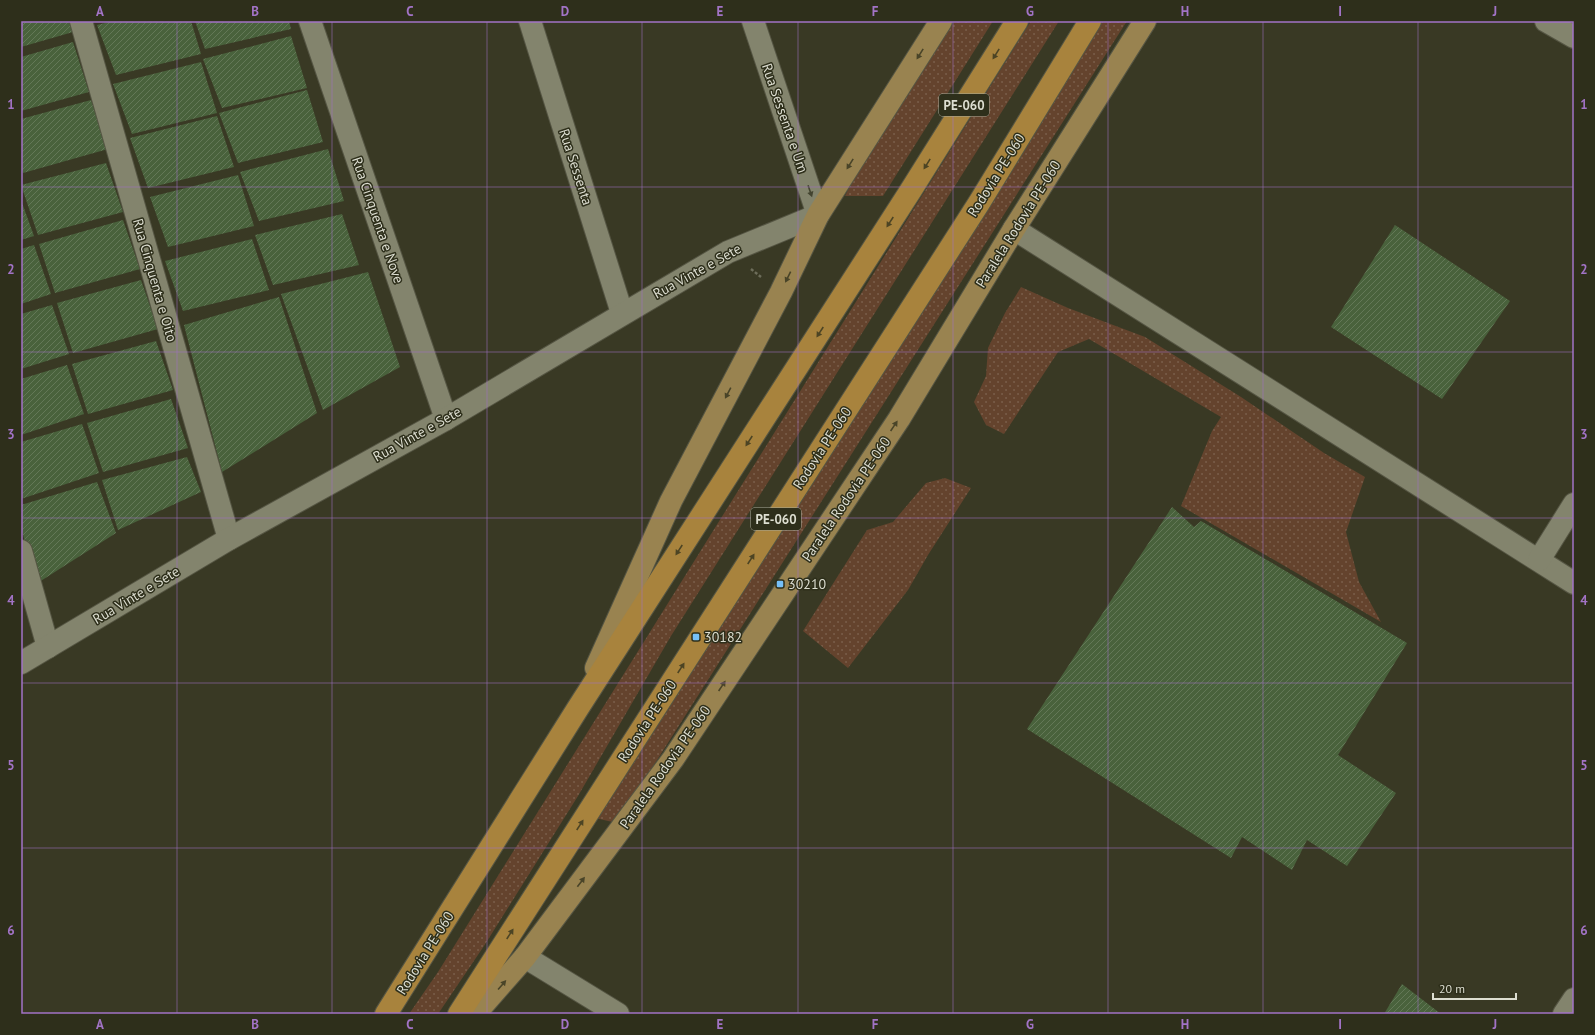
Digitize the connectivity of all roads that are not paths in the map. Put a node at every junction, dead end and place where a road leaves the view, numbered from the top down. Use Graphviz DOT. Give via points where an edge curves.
graph roads {
  1 [pos="81,21"];
  2 [pos="310,21"];
  3 [pos="530,21"];
  4 [pos="753,21"];
  5 [pos="941,21"];
  6 [pos="1017,21"];
  7 [pos="1090,21"];
  8 [pos="1145,21"];
  9 [pos="1546,21"];
  10 [pos="1574,37"];
  11 [pos="818,215"];
  12 [pos="1014,229"];
  13 [pos="622,313"];
  14 [pos="446,419"];
  15 [pos="1574,504"];
  16 [pos="229,538"];
  17 [pos="21,551"];
  18 [pos="1538,560"];
  19 [pos="1574,583"];
  20 [pos="48,647"];
  21 [pos="21,663"];
  22 [pos="578,708"];
  23 [pos="525,957"];
  24 [pos="1574,999"];
  25 [pos="386,1014"];
  26 [pos="459,1014"];
  27 [pos="475,1014"];
  28 [pos="618,1014"];
  29 [pos="1564,1014"];
  1 -- 16 [label="street, Rua Cinquenta e Oito"];
  2 -- 14 [label="street, Rua Cinquenta e Nove"];
  3 -- 13 [label="street, Rua Sessenta"];
  4 -- 11 [label="street, Rua Sessenta e Um, one-way"];
  5 -- 11 [label="main road, PE-060, one-way"];
  6 -- 22 [label="highway, Rodovia PE-060 / PE-060, one-way"];
  26 -- 7 [label="highway, Rodovia PE-060 / PE-060, one-way" via="979,203"];
  8 -- 12 [label="main road, Paralela Rodovia PE-060 / PE-060"];
  9 -- 10 [label="street"];
  11 -- 13 [label="street, Rua Vinte e Sete" via="728,252"];
  11 -- 22 [label="main road, PE-060, one-way" via="781,292 672,501"];
  12 -- 18 [label="street"];
  23 -- 12 [label="main road, Paralela Rodovia PE-060 / PE-060, one-way" via="673,759 899,419"];
  13 -- 14 [label="street, Rua Vinte e Sete"];
  14 -- 16 [label="street, Rua Vinte e Sete"];
  15 -- 18 [label="street"];
  16 -- 20 [label="street, Rua Vinte e Sete"];
  17 -- 20 [label="street"];
  18 -- 19 [label="street"];
  20 -- 21 [label="street, Rua Vinte e Sete"];
  22 -- 25 [label="highway, Rodovia PE-060 / PE-060"];
  27 -- 23 [label="main road, Paralela Rodovia PE-060 / PE-060, one-way"];
  23 -- 28 [label="street"];
  24 -- 29 [label="street"];
}
